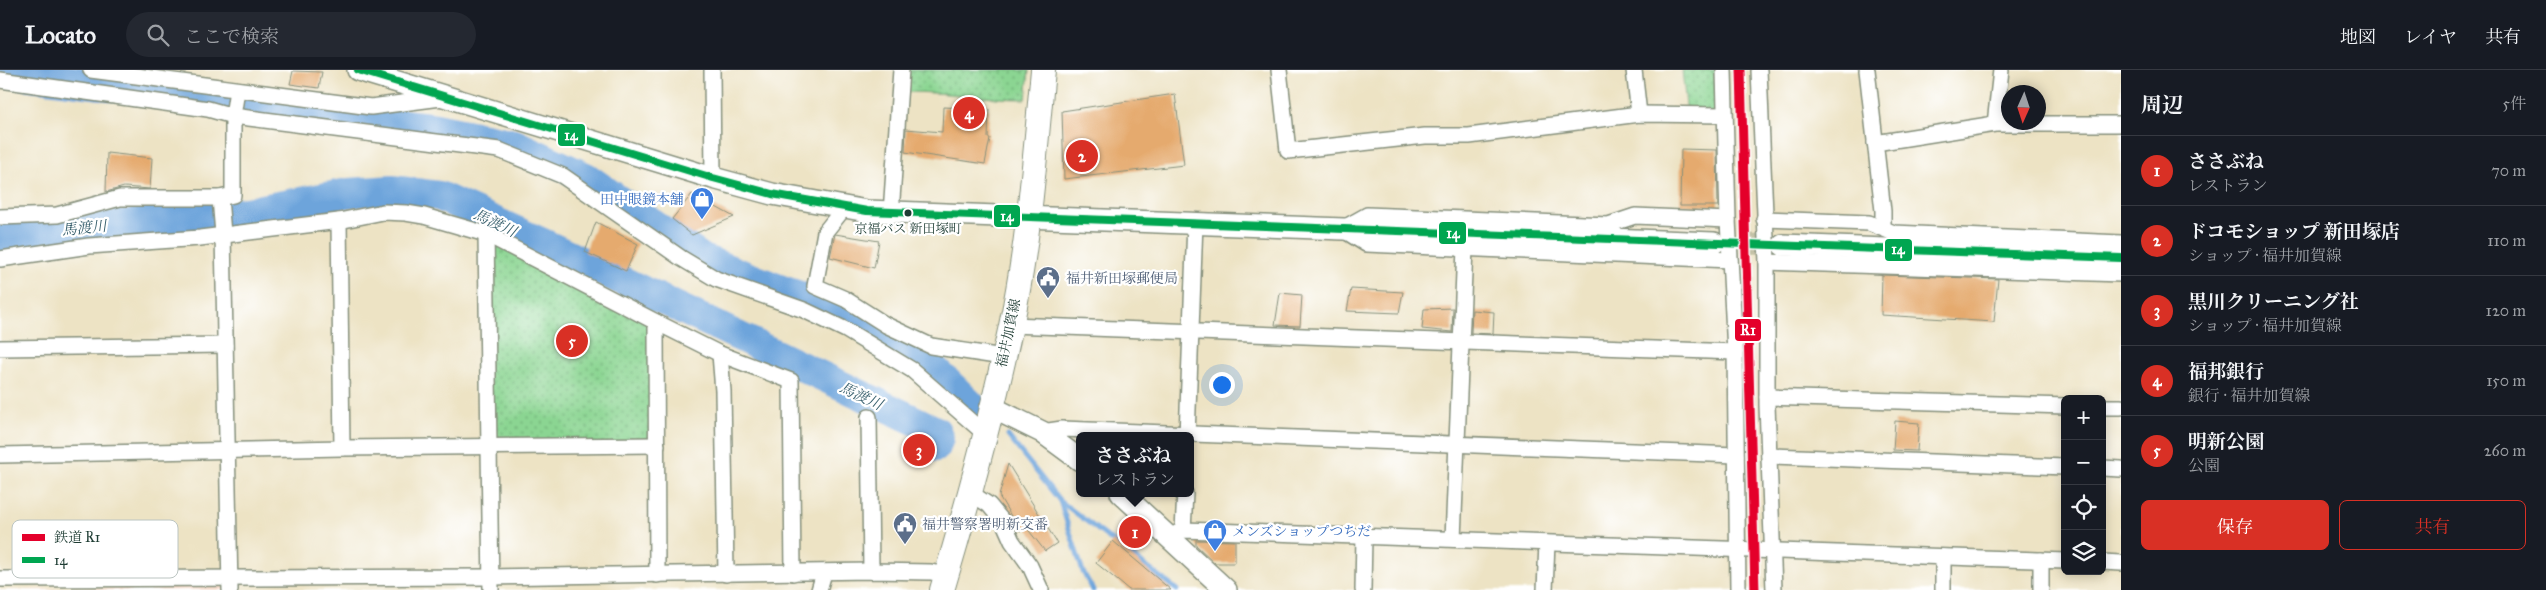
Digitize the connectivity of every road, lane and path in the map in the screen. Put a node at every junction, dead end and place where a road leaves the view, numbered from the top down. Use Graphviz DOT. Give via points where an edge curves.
graph roads {
  1 [pos="90,70"];
  2 [pos="358,70"];
  3 [pos="712,70"];
  4 [pos="901,70"];
  5 [pos="1043,70"];
  6 [pos="1279,70"];
  7 [pos="1634,70"];
  8 [pos="1724,70"];
  9 [pos="1759,70"];
  10 [pos="1866,70"];
  11 [pos="2001,70"];
  12 [pos="0,80"];
  13 [pos="237,90"];
  14 [pos="448,98"];
  15 [pos="1639,114"];
  16 [pos="1724,115"];
  17 [pos="233,116"];
  18 [pos="1995,124"];
  19 [pos="2121,124"];
  20 [pos="1875,143"];
  21 [pos="713,178"];
  22 [pos="220,198"];
  23 [pos="844,208"];
  24 [pos="891,213"];
  25 [pos="0,217"];
  26 [pos="1028,218"];
  27 [pos="1764,219"];
  28 [pos="1728,220"];
  29 [pos="339,221"];
  30 [pos="1195,222"];
  31 [pos="1883,227"];
  32 [pos="1342,229"];
  33 [pos="223,234"];
  34 [pos="486,234"];
  35 [pos="1714,243"];
  36 [pos="2121,243"];
  37 [pos="1783,245"];
  38 [pos="1465,248"];
  39 [pos="2121,258"];
  40 [pos="0,259"];
  41 [pos="1730,260"];
  42 [pos="1767,262"];
  43 [pos="2121,274"];
  44 [pos="656,322"];
  45 [pos="1011,325"];
  46 [pos="1190,331"];
  47 [pos="1462,341"];
  48 [pos="225,345"];
  49 [pos="0,348"];
  50 [pos="1735,352"];
  51 [pos="720,354"];
  52 [pos="1003,357"];
  53 [pos="1767,397"];
  54 [pos="2061,406"];
  55 [pos="2106,407"];
  56 [pos="2121,407"];
  57 [pos="869,417"];
  58 [pos="988,420"];
  59 [pos="1042,432"];
  60 [pos="1124,432"];
  61 [pos="1187,432"];
  62 [pos="1194,435"];
  63 [pos="1457,444"];
  64 [pos="657,445"];
  65 [pos="489,447"];
  66 [pos="342,448"];
  67 [pos="227,450"];
  68 [pos="0,455"];
  69 [pos="1736,455"];
  70 [pos="1769,456"];
  71 [pos="1076,457"];
  72 [pos="2061,467"];
  73 [pos="2106,468"];
  74 [pos="2121,469"];
  75 [pos="969,492"];
  76 [pos="1126,497"];
  77 [pos="1184,497"];
  78 [pos="1176,534"];
  79 [pos="1364,536"];
  80 [pos="1453,539"];
  81 [pos="1547,543"];
  82 [pos="1737,550"];
  83 [pos="1773,550"];
  84 [pos="1942,557"];
  85 [pos="2041,560"];
  86 [pos="2061,560"];
  87 [pos="2106,562"];
  88 [pos="2121,563"];
  89 [pos="871,571"];
  90 [pos="793,573"];
  91 [pos="824,573"];
  92 [pos="726,574"];
  93 [pos="657,575"];
  94 [pos="0,579"];
  95 [pos="229,584"];
  96 [pos="491,584"];
  97 [pos="944,584"];
  98 [pos="819,590"];
  99 [pos="1041,590"];
  100 [pos="1226,590"];
  101 [pos="1363,590"];
  102 [pos="1545,590"];
  103 [pos="1738,590"];
  104 [pos="1774,590"];
  105 [pos="1943,590"];
  106 [pos="2041,590"];
  1 -- 13 [label="street"];
  2 -- 14 [label="street"];
  3 -- 21 [label="street"];
  4 -- 24 [label="street"];
  5 -- 26 [label="main road, 福井加賀線"];
  6 -- 15 [label="street" via="1288,152 1424,136 1469,136"];
  7 -- 15 [label="street"];
  8 -- 16 [label="street"];
  9 -- 27 [label="street"];
  10 -- 20 [label="street"];
  11 -- 18 [label="street"];
  12 -- 17 [label="street" via="208,109"];
  13 -- 14 [label="street" via="371,107"];
  13 -- 17 [label="street"];
  14 -- 21 [label="street"];
  15 -- 16 [label="street"];
  16 -- 28 [label="street"];
  17 -- 22 [label="street" via="233,195"];
  17 -- 58 [label="street" via="499,150 563,176 716,279 804,310 846,330"];
  18 -- 19 [label="street"];
  18 -- 20 [label="street"];
  20 -- 31 [label="street"];
  21 -- 23 [label="street"];
  22 -- 25 [label="street" via="120,198 57,215"];
  22 -- 33 [label="street"];
  23 -- 24 [label="street"];
  23 -- 52 [label="street" via="825,232 815,286 931,346"];
  24 -- 26 [label="street"];
  26 -- 30 [label="street"];
  26 -- 45 [label="main road, 福井加賀線"];
  27 -- 31 [label="street" via="1869,223"];
  27 -- 42 [label="street"];
  28 -- 32 [label="street" via="1635,216 1608,224 1367,216"];
  28 -- 41 [label="street"];
  29 -- 33 [label="street"];
  29 -- 34 [label="street" via="383,212 406,213"];
  29 -- 66 [label="street"];
  30 -- 32 [label="street"];
  30 -- 46 [label="street"];
  31 -- 36 [label="street" via="1894,233"];
  32 -- 35 [label="street"];
  32 -- 38 [label="street" via="1366,244"];
  33 -- 40 [label="street" via="176,241 88,246"];
  33 -- 48 [label="street"];
  34 -- 44 [label="street"];
  34 -- 65 [label="street"];
  37 -- 39 [label="street"];
  38 -- 41 [label="street"];
  38 -- 47 [label="street"];
  41 -- 50 [label="street"];
  42 -- 43 [label="street"];
  42 -- 53 [label="street"];
  44 -- 51 [label="street"];
  44 -- 64 [label="street"];
  45 -- 46 [label="street"];
  45 -- 52 [label="main road, 福井加賀線"];
  46 -- 47 [label="street"];
  46 -- 61 [label="street"];
  47 -- 50 [label="street"];
  47 -- 63 [label="street"];
  48 -- 49 [label="street"];
  48 -- 67 [label="street"];
  50 -- 69 [label="street"];
  51 -- 90 [label="street" via="791,381"];
  51 -- 92 [label="street"];
  52 -- 58 [label="main road, 福井加賀線"];
  53 -- 54 [label="street"];
  53 -- 70 [label="street"];
  55 -- 56 [label="street"];
  57 -- 89 [label="street"];
  58 -- 59 [label="street"];
  58 -- 75 [label="main road, 福井加賀線"];
  59 -- 60 [label="street" via="1062,429"];
  59 -- 71 [label="street"];
  62 -- 63 [label="street"];
  63 -- 69 [label="street"];
  63 -- 80 [label="street"];
  64 -- 65 [label="street"];
  64 -- 93 [label="street"];
  65 -- 66 [label="street"];
  65 -- 96 [label="street"];
  66 -- 67 [label="street"];
  67 -- 68 [label="street"];
  67 -- 95 [label="street"];
  69 -- 82 [label="street"];
  70 -- 72 [label="street"];
  70 -- 83 [label="street"];
  73 -- 74 [label="street"];
  75 -- 97 [label="main road, 福井加賀線"];
  75 -- 99 [label="street" via="988,505 1004,523"];
  76 -- 78 [label="street"];
  77 -- 78 [label="street"];
  78 -- 79 [label="street"];
  78 -- 100 [label="street"];
  79 -- 80 [label="street"];
  79 -- 101 [label="street"];
  80 -- 81 [label="street"];
  81 -- 82 [label="street"];
  81 -- 102 [label="street"];
  82 -- 83 [label="street"];
  82 -- 103 [label="street"];
  83 -- 84 [label="street"];
  83 -- 104 [label="street"];
  84 -- 85 [label="street"];
  84 -- 105 [label="street"];
  85 -- 86 [label="street"];
  85 -- 106 [label="street"];
  87 -- 88 [label="street"];
  89 -- 91 [label="street"];
  89 -- 97 [label="street" via="931,572"];
  90 -- 91 [label="street"];
  90 -- 92 [label="street"];
  91 -- 98 [label="street"];
  92 -- 93 [label="street"];
  93 -- 96 [label="street"];
  94 -- 95 [label="street"];
  95 -- 96 [label="street"];
}
